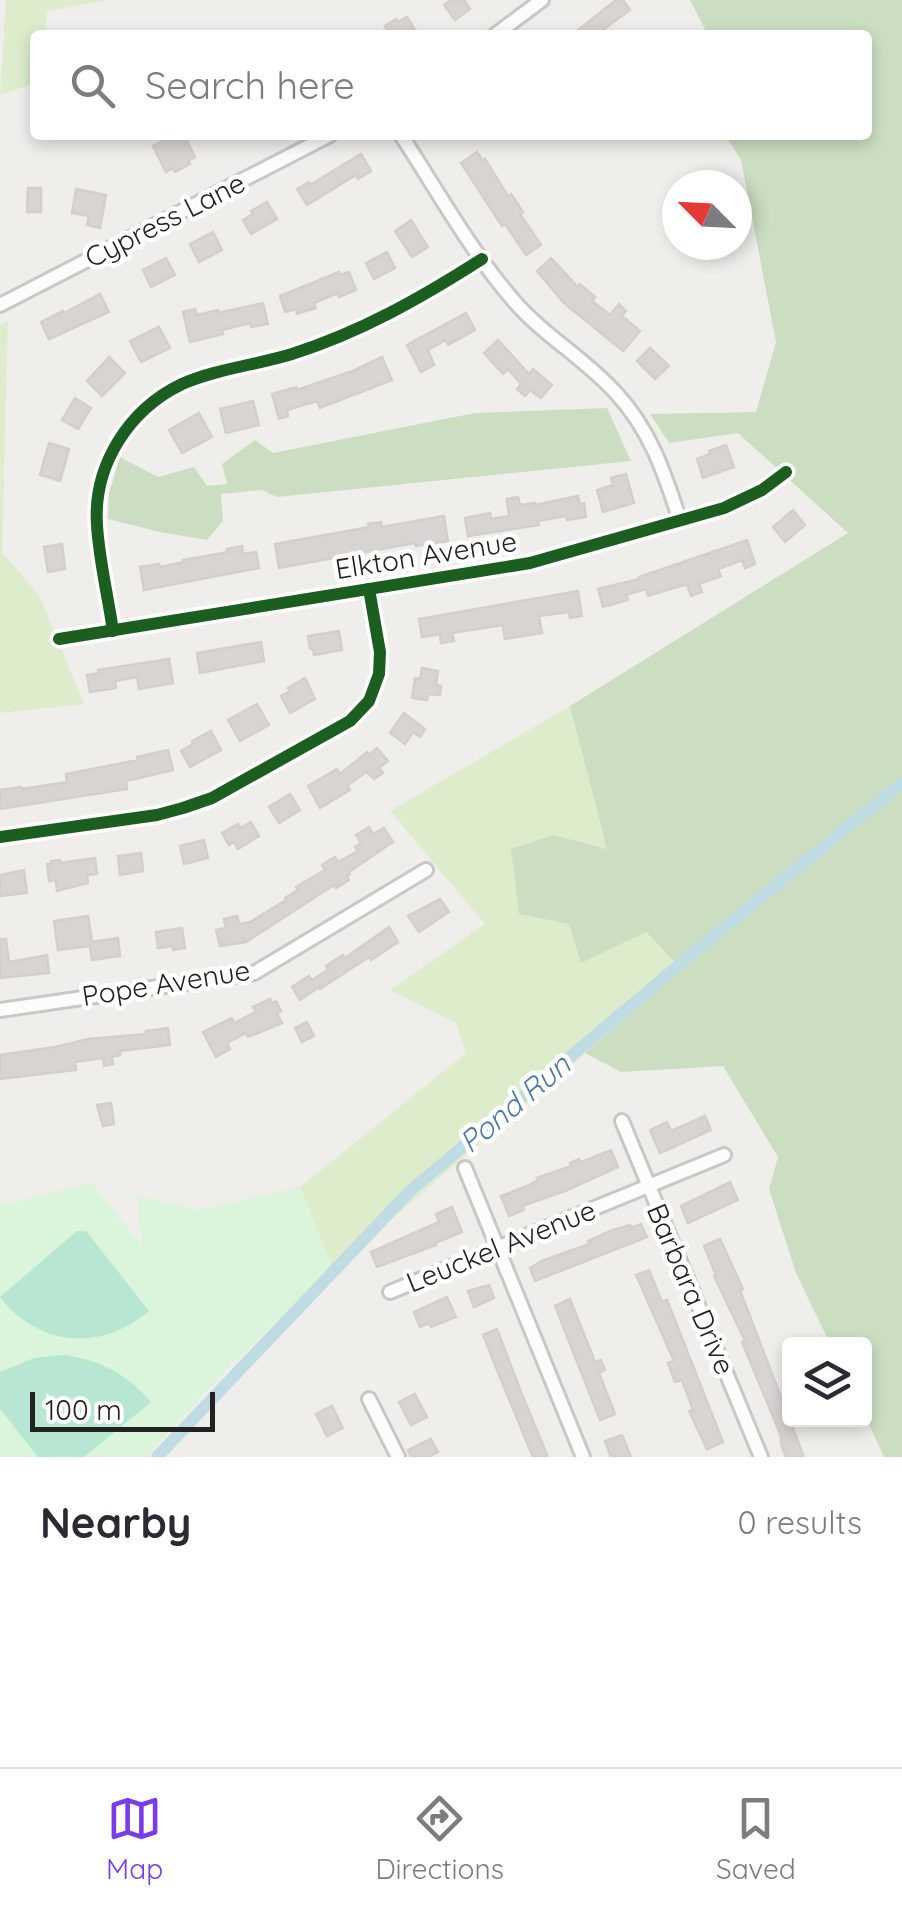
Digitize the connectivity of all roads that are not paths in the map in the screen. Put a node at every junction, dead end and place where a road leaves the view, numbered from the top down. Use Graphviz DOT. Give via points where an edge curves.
graph roads {
  1 [pos="542,0"];
  2 [pos="501,30"];
  3 [pos="320,140"];
  4 [pos="404,140"];
  5 [pos="482,259"];
  6 [pos="0,305"];
  7 [pos="786,472"];
  8 [pos="680,521"];
  9 [pos="369,589"];
  10 [pos="113,631"];
  11 [pos="59,640"];
  12 [pos="0,837"];
  13 [pos="426,870"];
  14 [pos="0,1010"];
  15 [pos="622,1121"];
  16 [pos="724,1154"];
  17 [pos="465,1168"];
  18 [pos="648,1186"];
  19 [pos="498,1247"];
  20 [pos="390,1292"];
  21 [pos="368,1399"];
  22 [pos="398,1457"];
  23 [pos="584,1457"];
  24 [pos="761,1457"];
  1 -- 2 [label="street"];
  3 -- 6 [label="street, Cypress Lane"];
  4 -- 5 [label="street"];
  5 -- 8 [label="street" via="523,312 631,412 658,456"];
  5 -- 10 [label="street" via="366,326 196,379 146,407 109,458 97,505"];
  7 -- 8 [label="street, Elkton Avenue" via="746,499"];
  8 -- 9 [label="street, Elkton Avenue" via="530,563"];
  9 -- 10 [label="street, Elkton Avenue"];
  9 -- 12 [label="street" via="380,674 369,701 350,721 183,808"];
  10 -- 11 [label="street, Elkton Avenue"];
  13 -- 14 [label="street, Pope Avenue" via="254,972"];
  15 -- 18 [label="street, Barbara Drive"];
  16 -- 18 [label="street, Leuckel Avenue"];
  17 -- 19 [label="street"];
  18 -- 19 [label="street, Leuckel Avenue"];
  18 -- 24 [label="street, Barbara Drive"];
  19 -- 20 [label="street, Leuckel Avenue"];
  19 -- 23 [label="street"];
  21 -- 22 [label="street"];
}
